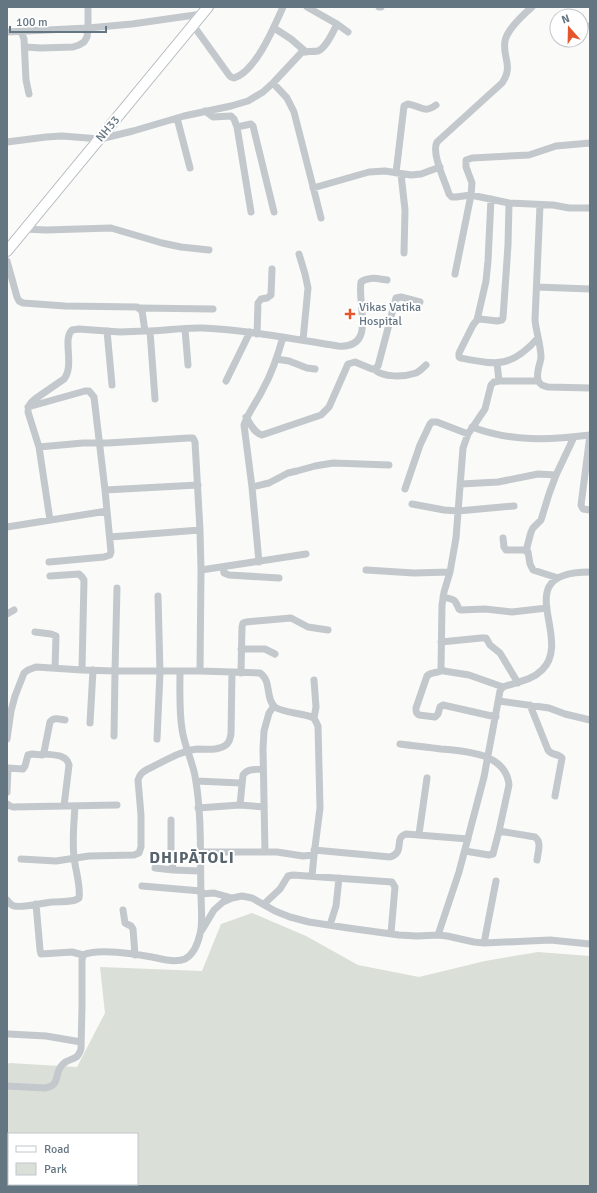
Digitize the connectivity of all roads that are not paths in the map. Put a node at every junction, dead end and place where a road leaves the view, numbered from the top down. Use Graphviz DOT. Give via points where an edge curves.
graph roads {
  1 [pos="88,7"];
  2 [pos="283,7"];
  3 [pos="307,7"];
  4 [pos="532,7"];
  5 [pos="205,11"];
  6 [pos="337,24"];
  7 [pos="193,25"];
  8 [pos="88,28"];
  9 [pos="274,28"];
  10 [pos="21,31"];
  11 [pos="7,32"];
  12 [pos="348,32"];
  13 [pos="25,47"];
  14 [pos="306,52"];
  15 [pos="273,83"];
  16 [pos="28,94"];
  17 [pos="436,105"];
  18 [pos="205,111"];
  19 [pos="177,118"];
  20 [pos="237,127"];
  21 [pos="100,139"];
  22 [pos="7,142"];
  23 [pos="590,143"];
  24 [pos="440,167"];
  25 [pos="190,168"];
  26 [pos="399,174"];
  27 [pos="313,188"];
  28 [pos="471,195"];
  29 [pos="491,200"];
  30 [pos="509,203"];
  31 [pos="540,205"];
  32 [pos="590,208"];
  33 [pos="251,212"];
  34 [pos="274,212"];
  35 [pos="321,218"];
  36 [pos="24,229"];
  37 [pos="209,250"];
  38 [pos="7,251"];
  39 [pos="404,253"];
  40 [pos="299,254"];
  41 [pos="7,261"];
  42 [pos="272,269"];
  43 [pos="456,274"];
  44 [pos="387,280"];
  45 [pos="537,287"];
  46 [pos="590,289"];
  47 [pos="420,302"];
  48 [pos="140,308"];
  49 [pos="213,309"];
  50 [pos="477,320"];
  51 [pos="185,329"];
  52 [pos="107,331"];
  53 [pos="148,331"];
  54 [pos="254,333"];
  55 [pos="283,337"];
  56 [pos="538,338"];
  57 [pos="303,340"];
  58 [pos="276,359"];
  59 [pos="496,363"];
  60 [pos="188,365"];
  61 [pos="426,365"];
  62 [pos="315,369"];
  63 [pos="374,369"];
  64 [pos="226,381"];
  65 [pos="499,381"];
  66 [pos="538,381"];
  67 [pos="112,385"];
  68 [pos="590,388"];
  69 [pos="155,399"];
  70 [pos="28,407"];
  71 [pos="246,417"];
  72 [pos="472,427"];
  73 [pos="468,434"];
  74 [pos="590,435"];
  75 [pos="574,437"];
  76 [pos="99,443"];
  77 [pos="39,446"];
  78 [pos="389,465"];
  79 [pos="556,475"];
  80 [pos="461,484"];
  81 [pos="198,485"];
  82 [pos="252,487"];
  83 [pos="405,489"];
  84 [pos="105,490"];
  85 [pos="412,504"];
  86 [pos="514,506"];
  87 [pos="590,510"];
  88 [pos="107,511"];
  89 [pos="458,511"];
  90 [pos="50,520"];
  91 [pos="7,527"];
  92 [pos="200,530"];
  93 [pos="110,537"];
  94 [pos="503,538"];
  95 [pos="526,551"];
  96 [pos="306,554"];
  97 [pos="49,562"];
  98 [pos="259,562"];
  99 [pos="223,567"];
  100 [pos="201,570"];
  101 [pos="366,570"];
  102 [pos="450,572"];
  103 [pos="590,572"];
  104 [pos="50,576"];
  105 [pos="279,578"];
  106 [pos="558,578"];
  107 [pos="117,588"];
  108 [pos="158,596"];
  109 [pos="443,597"];
  110 [pos="547,608"];
  111 [pos="14,610"];
  112 [pos="7,614"];
  113 [pos="328,630"];
  114 [pos="35,632"];
  115 [pos="441,642"];
  116 [pos="241,649"];
  117 [pos="275,654"];
  118 [pos="55,668"];
  119 [pos="82,670"];
  120 [pos="94,670"];
  121 [pos="115,670"];
  122 [pos="442,670"];
  123 [pos="180,671"];
  124 [pos="200,671"];
  125 [pos="160,672"];
  126 [pos="232,673"];
  127 [pos="241,673"];
  128 [pos="314,680"];
  129 [pos="518,683"];
  130 [pos="503,687"];
  131 [pos="499,701"];
  132 [pos="530,705"];
  133 [pos="274,706"];
  134 [pos="496,717"];
  135 [pos="314,718"];
  136 [pos="65,720"];
  137 [pos="590,720"];
  138 [pos="90,723"];
  139 [pos="114,736"];
  140 [pos="7,739"];
  141 [pos="157,739"];
  142 [pos="400,744"];
  143 [pos="188,751"];
  144 [pos="44,754"];
  145 [pos="488,758"];
  146 [pos="8,768"];
  147 [pos="263,769"];
  148 [pos="427,778"];
  149 [pos="196,781"];
  150 [pos="241,783"];
  151 [pos="7,792"];
  152 [pos="555,796"];
  153 [pos="7,804"];
  154 [pos="117,805"];
  155 [pos="240,805"];
  156 [pos="64,806"];
  157 [pos="75,806"];
  158 [pos="264,807"];
  159 [pos="198,808"];
  160 [pos="171,820"];
  161 [pos="499,831"];
  162 [pos="419,834"];
  163 [pos="468,839"];
  164 [pos="465,851"];
  165 [pos="200,852"];
  166 [pos="265,852"];
  167 [pos="314,853"];
  168 [pos="74,858"];
  169 [pos="21,859"];
  170 [pos="537,860"];
  171 [pos="156,868"];
  172 [pos="173,870"];
  173 [pos="200,871"];
  174 [pos="312,876"];
  175 [pos="339,878"];
  176 [pos="496,881"];
  177 [pos="142,886"];
  178 [pos="201,893"];
  179 [pos="232,898"];
  180 [pos="7,900"];
  181 [pos="36,904"];
  182 [pos="264,904"];
  183 [pos="123,910"];
  184 [pos="330,926"];
  185 [pos="201,932"];
  186 [pos="391,934"];
  187 [pos="438,935"];
  188 [pos="484,943"];
  189 [pos="590,944"];
  190 [pos="83,955"];
  191 [pos="134,955"];
  192 [pos="9,1034"];
  193 [pos="81,1042"];
  194 [pos="7,1086"];
  1 -- 8 [label="street"];
  2 -- 9 [label="street"];
  3 -- 6 [label="street"];
  4 -- 24 [label="street" via="507,35 506,78 436,145 435,152"];
  5 -- 7 [label="main road, NH33"];
  5 -- 8 [label="street" via="132,24"];
  6 -- 12 [label="street"];
  6 -- 14 [label="street" via="321,50"];
  7 -- 9 [label="street" via="229,75 234,78 244,73 253,63"];
  7 -- 21 [label="main road, NH33"];
  8 -- 10 [label="street"];
  8 -- 13 [label="street" via="87,37 79,45"];
  9 -- 14 [label="street"];
  10 -- 11 [label="street"];
  10 -- 13 [label="street"];
  13 -- 16 [label="street"];
  14 -- 15 [label="street" via="299,54"];
  15 -- 18 [label="street" via="248,101"];
  15 -- 27 [label="street" via="291,104"];
  17 -- 26 [label="street" via="427,110 411,105 404,106"];
  18 -- 19 [label="street"];
  18 -- 20 [label="street" via="213,117 231,116"];
  19 -- 21 [label="street"];
  19 -- 25 [label="street"];
  20 -- 33 [label="street"];
  20 -- 34 [label="street" via="250,124 253,126"];
  21 -- 22 [label="street" via="62,136"];
  21 -- 36 [label="main road, NH33"];
  23 -- 28 [label="street" via="556,146 529,155 468,159 465,163 472,183"];
  24 -- 26 [label="street" via="421,174"];
  24 -- 28 [label="street" via="452,197"];
  26 -- 27 [label="street" via="386,171 369,172"];
  26 -- 39 [label="street" via="404,210"];
  27 -- 35 [label="street"];
  28 -- 29 [label="street"];
  28 -- 43 [label="street"];
  29 -- 30 [label="street"];
  29 -- 50 [label="street" via="486,280"];
  30 -- 31 [label="street"];
  30 -- 50 [label="street" via="503,318 497,321"];
  31 -- 32 [label="street"];
  31 -- 45 [label="street"];
  36 -- 37 [label="street" via="111,228 162,243"];
  36 -- 38 [label="main road, NH33"];
  40 -- 57 [label="street" via="308,288"];
  41 -- 48 [label="street" via="17,297 23,303"];
  42 -- 54 [label="street" via="271,295 258,303"];
  44 -- 57 [label="street" via="368,279 361,282 362,332 359,340 353,345 346,347"];
  45 -- 46 [label="street"];
  45 -- 56 [label="street" via="535,329"];
  47 -- 63 [label="street" via="396,298 378,366"];
  48 -- 49 [label="street"];
  48 -- 53 [label="street"];
  50 -- 59 [label="street" via="459,357"];
  51 -- 53 [label="street"];
  51 -- 54 [label="street" via="221,329"];
  51 -- 60 [label="street"];
  52 -- 53 [label="street"];
  52 -- 67 [label="street"];
  52 -- 70 [label="street" via="74,329 69,332 67,375"];
  53 -- 69 [label="street"];
  54 -- 55 [label="street"];
  54 -- 64 [label="street"];
  55 -- 57 [label="street"];
  55 -- 58 [label="street"];
  56 -- 59 [label="street" via="522,354"];
  56 -- 66 [label="street" via="541,357"];
  58 -- 62 [label="street"];
  58 -- 71 [label="street" via="263,390"];
  59 -- 65 [label="street"];
  61 -- 63 [label="street" via="409,374 384,375"];
  63 -- 71 [label="street" via="355,362 348,364 329,407 321,416 314,419 262,435"];
  65 -- 66 [label="street"];
  65 -- 72 [label="street" via="491,385 485,409"];
  66 -- 68 [label="street" via="548,387"];
  70 -- 76 [label="street" via="89,391 94,397"];
  70 -- 77 [label="street"];
  71 -- 82 [label="street" via="244,435"];
  72 -- 73 [label="street"];
  72 -- 75 [label="street" via="514,438 548,440"];
  73 -- 80 [label="street" via="463,448"];
  73 -- 83 [label="street" via="432,422 420,445"];
  74 -- 75 [label="street"];
  74 -- 87 [label="street" via="581,504 583,509"];
  75 -- 79 [label="street"];
  76 -- 77 [label="street"];
  76 -- 81 [label="street" via="193,438 196,445"];
  76 -- 84 [label="street"];
  77 -- 90 [label="street"];
  78 -- 82 [label="street" via="333,463 288,473 269,483"];
  79 -- 80 [label="street" via="538,474 498,482"];
  79 -- 95 [label="street" via="541,520 530,532"];
  80 -- 89 [label="street"];
  81 -- 84 [label="street"];
  81 -- 92 [label="street"];
  82 -- 98 [label="street"];
  84 -- 88 [label="street"];
  85 -- 89 [label="street"];
  86 -- 89 [label="street"];
  88 -- 90 [label="street"];
  88 -- 93 [label="street"];
  89 -- 102 [label="street"];
  90 -- 91 [label="street"];
  92 -- 93 [label="street"];
  92 -- 100 [label="street"];
  93 -- 97 [label="street" via="111,552 108,557"];
  94 -- 95 [label="street" via="506,550"];
  95 -- 106 [label="street" via="533,570"];
  96 -- 98 [label="street"];
  98 -- 99 [label="street"];
  99 -- 100 [label="street"];
  99 -- 105 [label="street" via="224,573 229,575"];
  100 -- 124 [label="street"];
  101 -- 102 [label="street"];
  102 -- 109 [label="street"];
  103 -- 106 [label="street" via="573,572"];
  104 -- 119 [label="street" via="79,574 84,580"];
  106 -- 110 [label="street" via="547,590"];
  107 -- 121 [label="street"];
  108 -- 125 [label="street"];
  109 -- 110 [label="street" via="454,600 461,610 512,612"];
  109 -- 115 [label="street"];
  110 -- 129 [label="street" via="552,650 549,661 542,671"];
  111 -- 112 [label="street"];
  113 -- 116 [label="street" via="308,627 291,618 246,622 242,626"];
  114 -- 118 [label="street" via="56,636"];
  115 -- 122 [label="street"];
  115 -- 129 [label="street" via="486,638 500,653"];
  116 -- 117 [label="street" via="265,649"];
  116 -- 127 [label="street"];
  118 -- 119 [label="street"];
  118 -- 140 [label="street" via="32,668 24,674 10,711"];
  119 -- 120 [label="street"];
  120 -- 121 [label="street"];
  120 -- 138 [label="street"];
  121 -- 125 [label="street"];
  121 -- 139 [label="street"];
  122 -- 130 [label="street" via="469,674"];
  122 -- 134 [label="street" via="427,676 416,708 417,714 435,716 443,705"];
  123 -- 124 [label="street"];
  123 -- 125 [label="street"];
  123 -- 143 [label="street" via="182,730"];
  124 -- 126 [label="street"];
  125 -- 141 [label="street"];
  126 -- 127 [label="street"];
  126 -- 143 [label="street" via="230,740 221,748"];
  127 -- 133 [label="street" via="256,672 264,676"];
  128 -- 135 [label="street"];
  129 -- 130 [label="street"];
  130 -- 131 [label="street"];
  131 -- 132 [label="street"];
  131 -- 134 [label="street"];
  132 -- 137 [label="street"];
  132 -- 152 [label="street" via="548,750 562,758"];
  133 -- 135 [label="street"];
  133 -- 147 [label="street" via="269,713 264,731"];
  134 -- 145 [label="street"];
  135 -- 167 [label="street" via="318,726 320,795"];
  136 -- 144 [label="street" via="54,718 50,722"];
  142 -- 145 [label="street" via="472,752"];
  143 -- 149 [label="street"];
  143 -- 168 [label="street" via="140,775 139,853 134,856 102,855"];
  144 -- 146 [label="street" via="28,756 26,766 22,769"];
  144 -- 156 [label="street" via="64,757 69,761"];
  145 -- 161 [label="street" via="505,771 508,778 509,785"];
  145 -- 163 [label="street"];
  146 -- 151 [label="street"];
  147 -- 150 [label="street" via="245,772"];
  147 -- 158 [label="street"];
  148 -- 162 [label="street"];
  149 -- 150 [label="street"];
  149 -- 159 [label="street"];
  150 -- 155 [label="street"];
  153 -- 156 [label="street"];
  154 -- 157 [label="street"];
  155 -- 158 [label="street"];
  155 -- 159 [label="street"];
  156 -- 157 [label="street"];
  157 -- 168 [label="street"];
  158 -- 166 [label="street"];
  159 -- 165 [label="street"];
  160 -- 172 [label="street"];
  161 -- 164 [label="street" via="491,855"];
  161 -- 170 [label="street" via="538,838 540,843"];
  162 -- 163 [label="street"];
  162 -- 167 [label="street" via="402,835 398,851 390,857"];
  163 -- 164 [label="street"];
  164 -- 187 [label="street"];
  165 -- 166 [label="street"];
  165 -- 173 [label="street"];
  166 -- 167 [label="street" via="302,856"];
  167 -- 174 [label="street"];
  168 -- 169 [label="street" via="56,861"];
  168 -- 181 [label="street" via="79,898"];
  171 -- 172 [label="street"];
  172 -- 173 [label="street"];
  173 -- 178 [label="street"];
  174 -- 175 [label="street"];
  174 -- 182 [label="street" via="288,876 280,889"];
  175 -- 184 [label="street" via="336,906"];
  175 -- 186 [label="street" via="394,884"];
  176 -- 188 [label="street"];
  177 -- 178 [label="street"];
  178 -- 179 [label="street" via="214,893"];
  178 -- 185 [label="street"];
  179 -- 182 [label="street" via="242,896"];
  179 -- 185 [label="street" via="214,910"];
  180 -- 181 [label="street" via="14,906"];
  181 -- 190 [label="street" via="41,954 72,952"];
  182 -- 184 [label="street" via="290,917"];
  183 -- 191 [label="street" via="125,923 133,929"];
  184 -- 186 [label="street"];
  185 -- 191 [label="street" via="191,954 179,961"];
  186 -- 187 [label="street"];
  187 -- 188 [label="street"];
  188 -- 189 [label="street" via="550,940"];
  190 -- 191 [label="street" via="95,952"];
  190 -- 193 [label="street"];
  192 -- 193 [label="street" via="46,1036"];
  193 -- 194 [label="street" via="80,1053 62,1065 56,1082 50,1087"];
}
